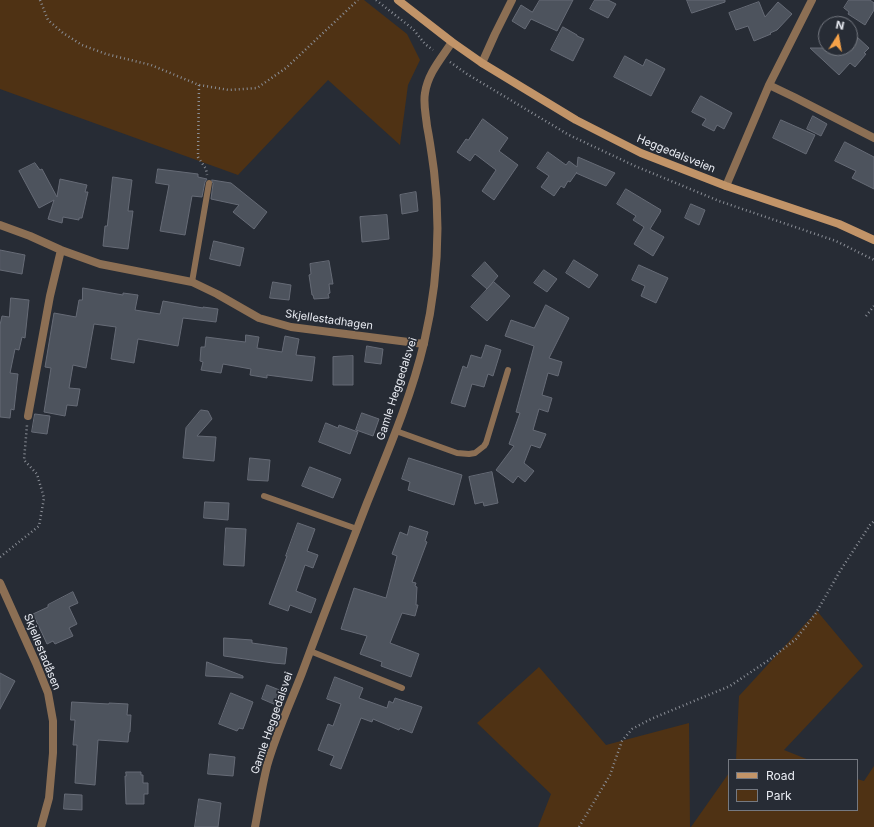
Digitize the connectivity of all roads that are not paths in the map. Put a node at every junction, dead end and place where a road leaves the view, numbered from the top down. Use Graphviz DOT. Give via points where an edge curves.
graph roads {
  1 [pos="398,0"];
  2 [pos="512,0"];
  3 [pos="812,0"];
  4 [pos="452,42"];
  5 [pos="482,63"];
  6 [pos="769,86"];
  7 [pos="874,138"];
  8 [pos="209,183"];
  9 [pos="726,186"];
  10 [pos="0,224"];
  11 [pos="874,240"];
  12 [pos="61,250"];
  13 [pos="192,282"];
  14 [pos="424,344"];
  15 [pos="508,370"];
  16 [pos="28,416"];
  17 [pos="396,431"];
  18 [pos="264,496"];
  19 [pos="357,529"];
  20 [pos="0,583"];
  21 [pos="310,651"];
  22 [pos="402,688"];
  23 [pos="41,827"];
  24 [pos="255,827"];
  1 -- 4 [label="main road, Heggedalsveien"];
  2 -- 5 [label="street"];
  3 -- 6 [label="street"];
  4 -- 5 [label="main road, Heggedalsveien"];
  4 -- 14 [label="street, Gamle Heggedalsvei" via="433,68 425,95 424,107 437,209 437,257"];
  5 -- 9 [label="main road, Heggedalsveien" via="576,120 641,153"];
  6 -- 7 [label="street" via="802,100"];
  6 -- 9 [label="street"];
  8 -- 13 [label="lane"];
  9 -- 11 [label="main road, Heggedalsveien" via="839,224"];
  10 -- 12 [label="street, Skjellestadhagen"];
  12 -- 13 [label="street, Skjellestadhagen" via="100,264"];
  12 -- 16 [label="street"];
  13 -- 14 [label="street, Skjellestadhagen" via="259,318 291,327"];
  14 -- 17 [label="street, Gamle Heggedalsvei"];
  15 -- 17 [label="lane" via="486,443 475,452 457,453"];
  17 -- 19 [label="street, Gamle Heggedalsvei"];
  18 -- 19 [label="lane"];
  19 -- 21 [label="street, Gamle Heggedalsvei"];
  20 -- 23 [label="street, Skjellestadåsen" via="48,693 53,721 49,798"];
  21 -- 22 [label="lane"];
  21 -- 24 [label="street, Gamle Heggedalsvei" via="268,765"];
}
